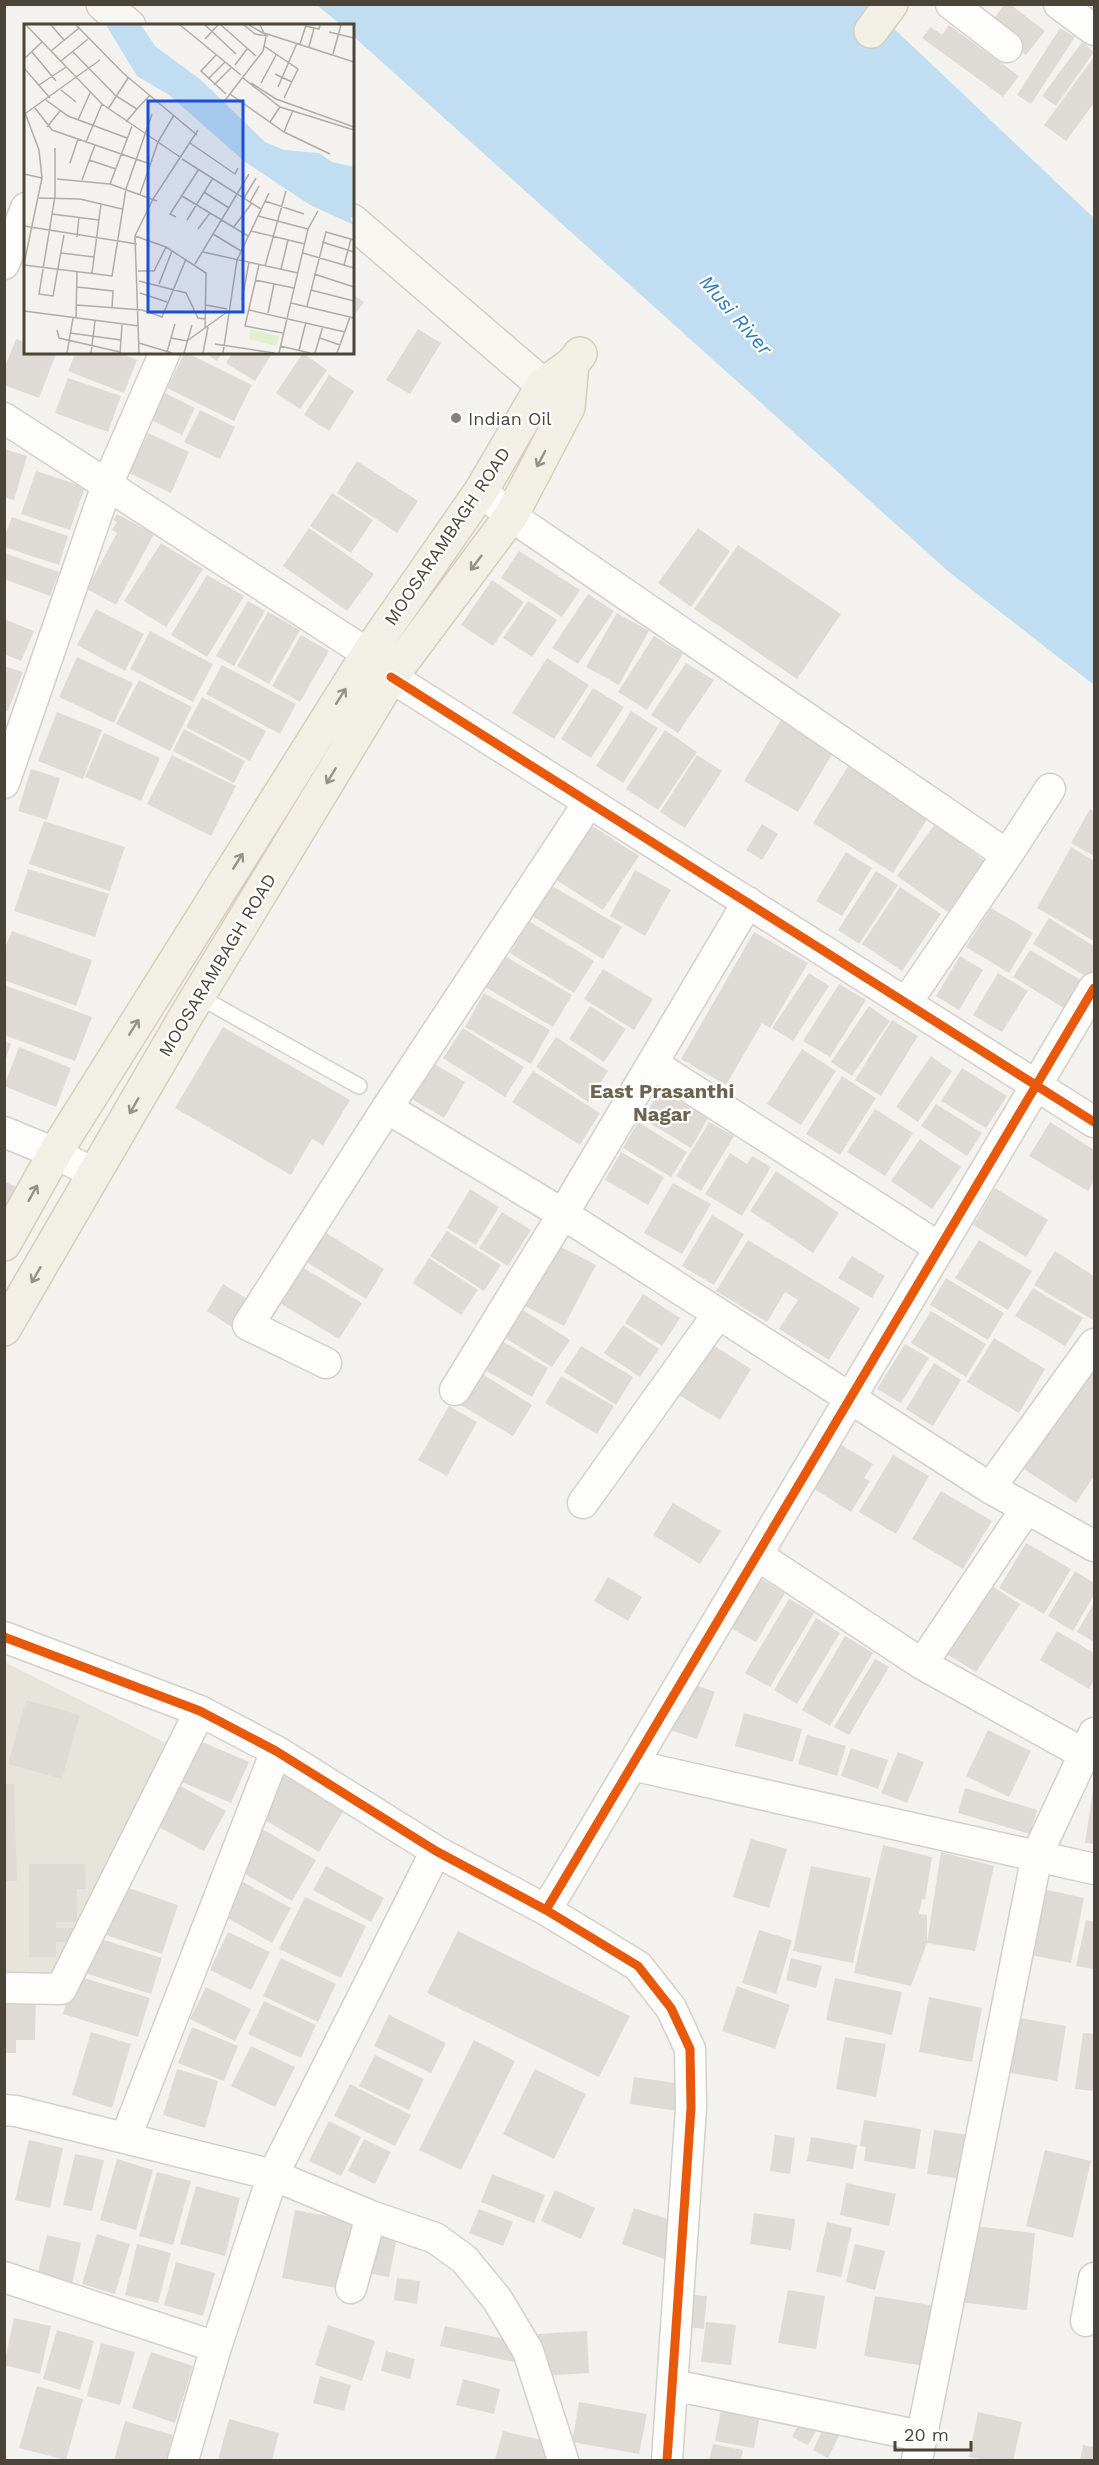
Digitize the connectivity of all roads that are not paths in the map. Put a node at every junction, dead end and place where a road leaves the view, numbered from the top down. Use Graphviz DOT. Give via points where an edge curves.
graph roads {
  1 [pos="104,4"];
  2 [pos="891,4"];
  3 [pos="951,4"];
  4 [pos="1059,4"];
  5 [pos="1091,21"];
  6 [pos="127,24"];
  7 [pos="871,31"];
  8 [pos="1007,47"];
  9 [pos="24,213"];
  10 [pos="354,223"];
  11 [pos="4,264"];
  12 [pos="164,354"];
  13 [pos="543,385"];
  14 [pos="568,407"];
  15 [pos="4,418"];
  16 [pos="107,484"];
  17 [pos="481,491"];
  18 [pos="511,516"];
  19 [pos="368,654"];
  20 [pos="391,676"];
  21 [pos="11,740"];
  22 [pos="4,783"];
  23 [pos="1050,789"];
  24 [pos="589,802"];
  25 [pos="1007,855"];
  26 [pos="747,902"];
  27 [pos="1095,988"];
  28 [pos="198,996"];
  29 [pos="906,1003"];
  30 [pos="653,1065"];
  31 [pos="1037,1085"];
  32 [pos="359,1086"];
  33 [pos="387,1108"];
  34 [pos="1095,1122"];
  35 [pos="4,1132"];
  36 [pos="55,1153"];
  37 [pos="94,1174"];
  38 [pos="563,1214"];
  39 [pos="4,1244"];
  40 [pos="940,1248"];
  41 [pos="718,1314"];
  42 [pos="4,1329"];
  43 [pos="1095,1344"];
  44 [pos="326,1363"];
  45 [pos="455,1390"];
  46 [pos="850,1399"];
  47 [pos="990,1488"];
  48 [pos="583,1503"];
  49 [pos="1026,1509"];
  50 [pos="1095,1546"];
  51 [pos="757,1555"];
  52 [pos="4,1637"];
  53 [pos="922,1665"];
  54 [pos="200,1711"];
  55 [pos="1090,1743"];
  56 [pos="276,1751"];
  57 [pos="632,1765"];
  58 [pos="435,1851"];
  59 [pos="1037,1855"];
  60 [pos="1095,1869"];
  61 [pos="546,1910"];
  62 [pos="4,1988"];
  63 [pos="4,2110"];
  64 [pos="126,2137"];
  65 [pos="273,2175"];
  66 [pos="370,2216"];
  67 [pos="4,2277"];
  68 [pos="1095,2278"];
  69 [pos="351,2288"];
  70 [pos="1086,2321"];
  71 [pos="216,2347"];
  72 [pos="674,2385"];
  73 [pos="919,2448"];
  74 [pos="183,2460"];
  75 [pos="563,2460"];
  76 [pos="667,2460"];
  1 -- 6 [label="street"];
  2 -- 7 [label="main road"];
  3 -- 8 [label="street"];
  4 -- 5 [label="street"];
  9 -- 11 [label="street"];
  10 -- 13 [label="street"];
  12 -- 16 [label="street"];
  13 -- 14 [label="street"];
  13 -- 14 [label="main road, MOOSARAMBAGH ROAD" via="578,357"];
  13 -- 17 [label="main road, MOOSARAMBAGH ROAD"];
  14 -- 18 [label="main road, MOOSARAMBAGH ROAD, one-way"];
  15 -- 16 [label="street"];
  16 -- 19 [label="street"];
  16 -- 21 [label="street"];
  17 -- 18 [label="street"];
  17 -- 19 [label="main road, MOOSARAMBAGH ROAD"];
  18 -- 20 [label="main road, MOOSARAMBAGH ROAD, one-way"];
  18 -- 25 [label="street"];
  36 -- 19 [label="main road, MOOSARAMBAGH ROAD, one-way"];
  20 -- 24 [label="street"];
  20 -- 28 [label="main road, MOOSARAMBAGH ROAD, one-way"];
  21 -- 22 [label="street"];
  23 -- 25 [label="street"];
  24 -- 26 [label="street"];
  24 -- 33 [label="street"];
  25 -- 29 [label="street"];
  26 -- 29 [label="street"];
  26 -- 30 [label="street"];
  27 -- 31 [label="street"];
  28 -- 32 [label="lane"];
  28 -- 37 [label="main road, MOOSARAMBAGH ROAD, one-way"];
  29 -- 31 [label="street"];
  30 -- 38 [label="street"];
  30 -- 40 [label="street"];
  31 -- 34 [label="street"];
  31 -- 40 [label="street"];
  33 -- 38 [label="street"];
  33 -- 44 [label="street" via="248,1325"];
  35 -- 36 [label="street"];
  36 -- 37 [label="street"];
  39 -- 36 [label="main road, MOOSARAMBAGH ROAD, one-way"];
  37 -- 42 [label="main road, MOOSARAMBAGH ROAD, one-way"];
  38 -- 41 [label="street"];
  38 -- 45 [label="street"];
  40 -- 46 [label="street"];
  41 -- 46 [label="street"];
  41 -- 48 [label="street"];
  43 -- 47 [label="street"];
  46 -- 47 [label="street"];
  46 -- 51 [label="street"];
  47 -- 49 [label="street"];
  49 -- 50 [label="street"];
  49 -- 53 [label="street"];
  51 -- 53 [label="street"];
  51 -- 57 [label="street"];
  52 -- 54 [label="street"];
  53 -- 55 [label="street"];
  54 -- 56 [label="street"];
  54 -- 62 [label="street" via="61,1989"];
  55 -- 59 [label="street"];
  56 -- 58 [label="street"];
  56 -- 64 [label="street"];
  57 -- 59 [label="street"];
  57 -- 61 [label="street"];
  58 -- 61 [label="street"];
  58 -- 65 [label="street"];
  59 -- 60 [label="street"];
  59 -- 73 [label="street"];
  61 -- 72 [label="street" via="638,1966 671,2008 690,2049 691,2108"];
  63 -- 64 [label="street"];
  64 -- 65 [label="street"];
  65 -- 66 [label="street"];
  65 -- 71 [label="street"];
  66 -- 69 [label="street"];
  66 -- 75 [label="street" via="435,2238 464,2259 497,2299 528,2351"];
  67 -- 71 [label="street"];
  68 -- 70 [label="street"];
  71 -- 74 [label="street"];
  72 -- 73 [label="street"];
  72 -- 76 [label="street"];
}
